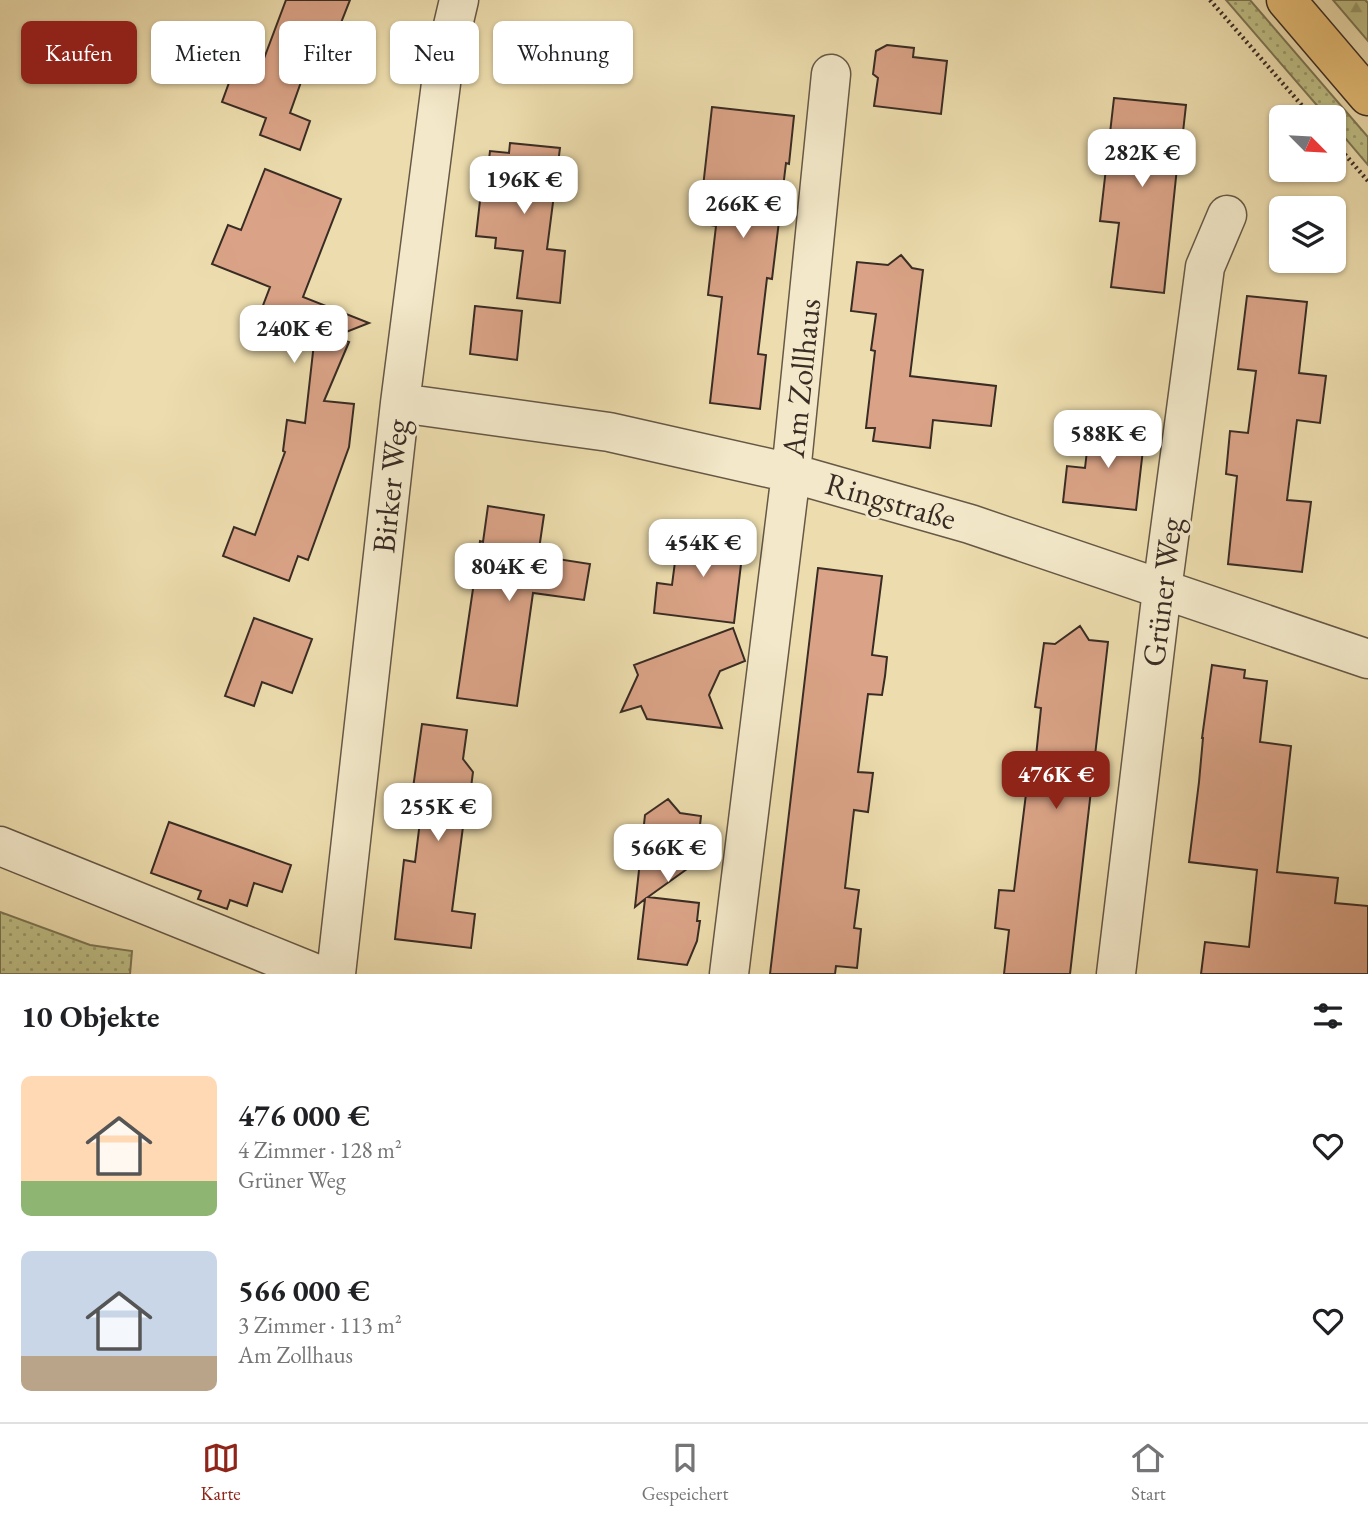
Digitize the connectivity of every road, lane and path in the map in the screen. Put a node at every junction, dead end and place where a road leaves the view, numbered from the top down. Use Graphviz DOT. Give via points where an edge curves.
graph roads {
  1 [pos="459,0"];
  2 [pos="1210,0"];
  3 [pos="1286,0"];
  4 [pos="831,74"];
  5 [pos="1368,96"];
  6 [pos="1302,105"];
  7 [pos="1346,156"];
  8 [pos="1368,181"];
  9 [pos="1227,215"];
  10 [pos="400,402"];
  11 [pos="791,472"];
  12 [pos="1162,590"];
  13 [pos="1368,659"];
  14 [pos="0,846"];
  15 [pos="317,974"];
  16 [pos="336,974"];
  17 [pos="729,974"];
  18 [pos="1116,974"];
  1 -- 10 [label="street, Birker Weg" via="443,68"];
  2 -- 6 [label="path"];
  3 -- 5 [label="main road"];
  4 -- 11 [label="street, Am Zollhaus"];
  7 -- 8 [label="path"];
  9 -- 12 [label="street, Grüner Weg" via="1205,267"];
  10 -- 11 [label="street, Ringstraße" via="609,432"];
  10 -- 16 [label="street, Birker Weg"];
  11 -- 12 [label="street, Ringstraße" via="970,524"];
  11 -- 17 [label="street, Am Zollhaus"];
  12 -- 13 [label="street, Ringstraße"];
  12 -- 18 [label="street, Grüner Weg"];
  14 -- 15 [label="street"];
}
